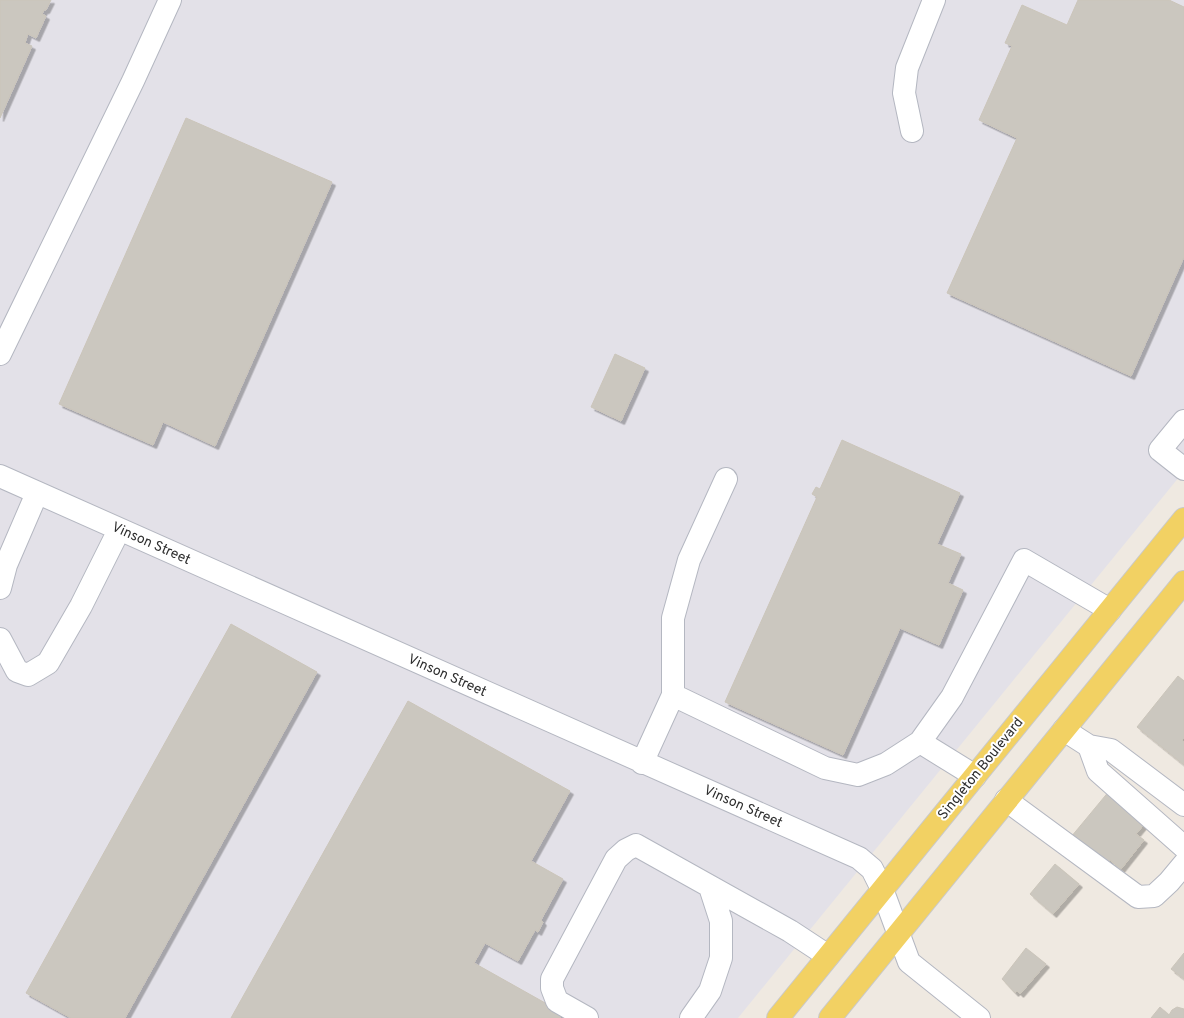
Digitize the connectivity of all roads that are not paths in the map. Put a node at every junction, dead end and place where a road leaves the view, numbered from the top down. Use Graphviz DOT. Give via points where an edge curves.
graph roads {
  1 [pos="170,0"];
  2 [pos="934,0"];
  3 [pos="912,131"];
  4 [pos="0,354"];
  5 [pos="1184,421"];
  6 [pos="1184,469"];
  7 [pos="0,476"];
  8 [pos="726,479"];
  9 [pos="37,493"];
  10 [pos="1184,519"];
  11 [pos="119,530"];
  12 [pos="1184,582"];
  13 [pos="0,588"];
  14 [pos="1110,610"];
  15 [pos="0,639"];
  16 [pos="673,695"];
  17 [pos="1064,730"];
  18 [pos="920,742"];
  19 [pos="1089,746"];
  20 [pos="642,763"];
  21 [pos="975,776"];
  22 [pos="1006,800"];
  23 [pos="1184,805"];
  24 [pos="1184,847"];
  25 [pos="1184,864"];
  26 [pos="710,886"];
  27 [pos="882,889"];
  28 [pos="898,934"];
  29 [pos="828,956"];
  30 [pos="587,1018"];
  31 [pos="691,1018"];
  32 [pos="778,1018"];
  33 [pos="830,1018"];
  34 [pos="979,1018"];
  1 -- 4 [label="street"];
  2 -- 3 [label="street" via="907,68 904,93"];
  5 -- 6 [label="street" via="1160,450"];
  7 -- 9 [label="street, Vinson Street"];
  8 -- 16 [label="street" via="689,560 673,618"];
  9 -- 11 [label="street, Vinson Street"];
  9 -- 13 [label="street" via="6,564"];
  10 -- 14 [label="main road, Singleton Boulevard"];
  11 -- 15 [label="street" via="81,606 48,663 28,675 17,671"];
  11 -- 20 [label="street, Vinson Street"];
  12 -- 17 [label="main road"];
  14 -- 18 [label="street" via="1024,560 952,697"];
  14 -- 21 [label="main road, Singleton Boulevard"];
  16 -- 18 [label="street" via="825,768 858,774 886,764"];
  16 -- 20 [label="street"];
  17 -- 19 [label="street"];
  17 -- 22 [label="main road"];
  18 -- 21 [label="street"];
  19 -- 23 [label="street" via="1111,750"];
  19 -- 24 [label="street" via="1098,771"];
  20 -- 27 [label="street, Vinson Street" via="859,858 872,869"];
  21 -- 27 [label="main road, Singleton Boulevard"];
  22 -- 25 [label="street" via="1138,897 1154,896"];
  22 -- 28 [label="main road"];
  26 -- 29 [label="street" via="790,931"];
  26 -- 30 [label="street" via="636,845 616,859 552,979 557,1001"];
  26 -- 31 [label="street" via="721,921 721,958 710,991"];
  27 -- 28 [label="street, Vinson Street"];
  27 -- 29 [label="main road, Singleton Boulevard"];
  28 -- 33 [label="main road"];
  28 -- 34 [label="street, Vinson Street" via="909,962"];
  29 -- 32 [label="main road, Singleton Boulevard"];
}
